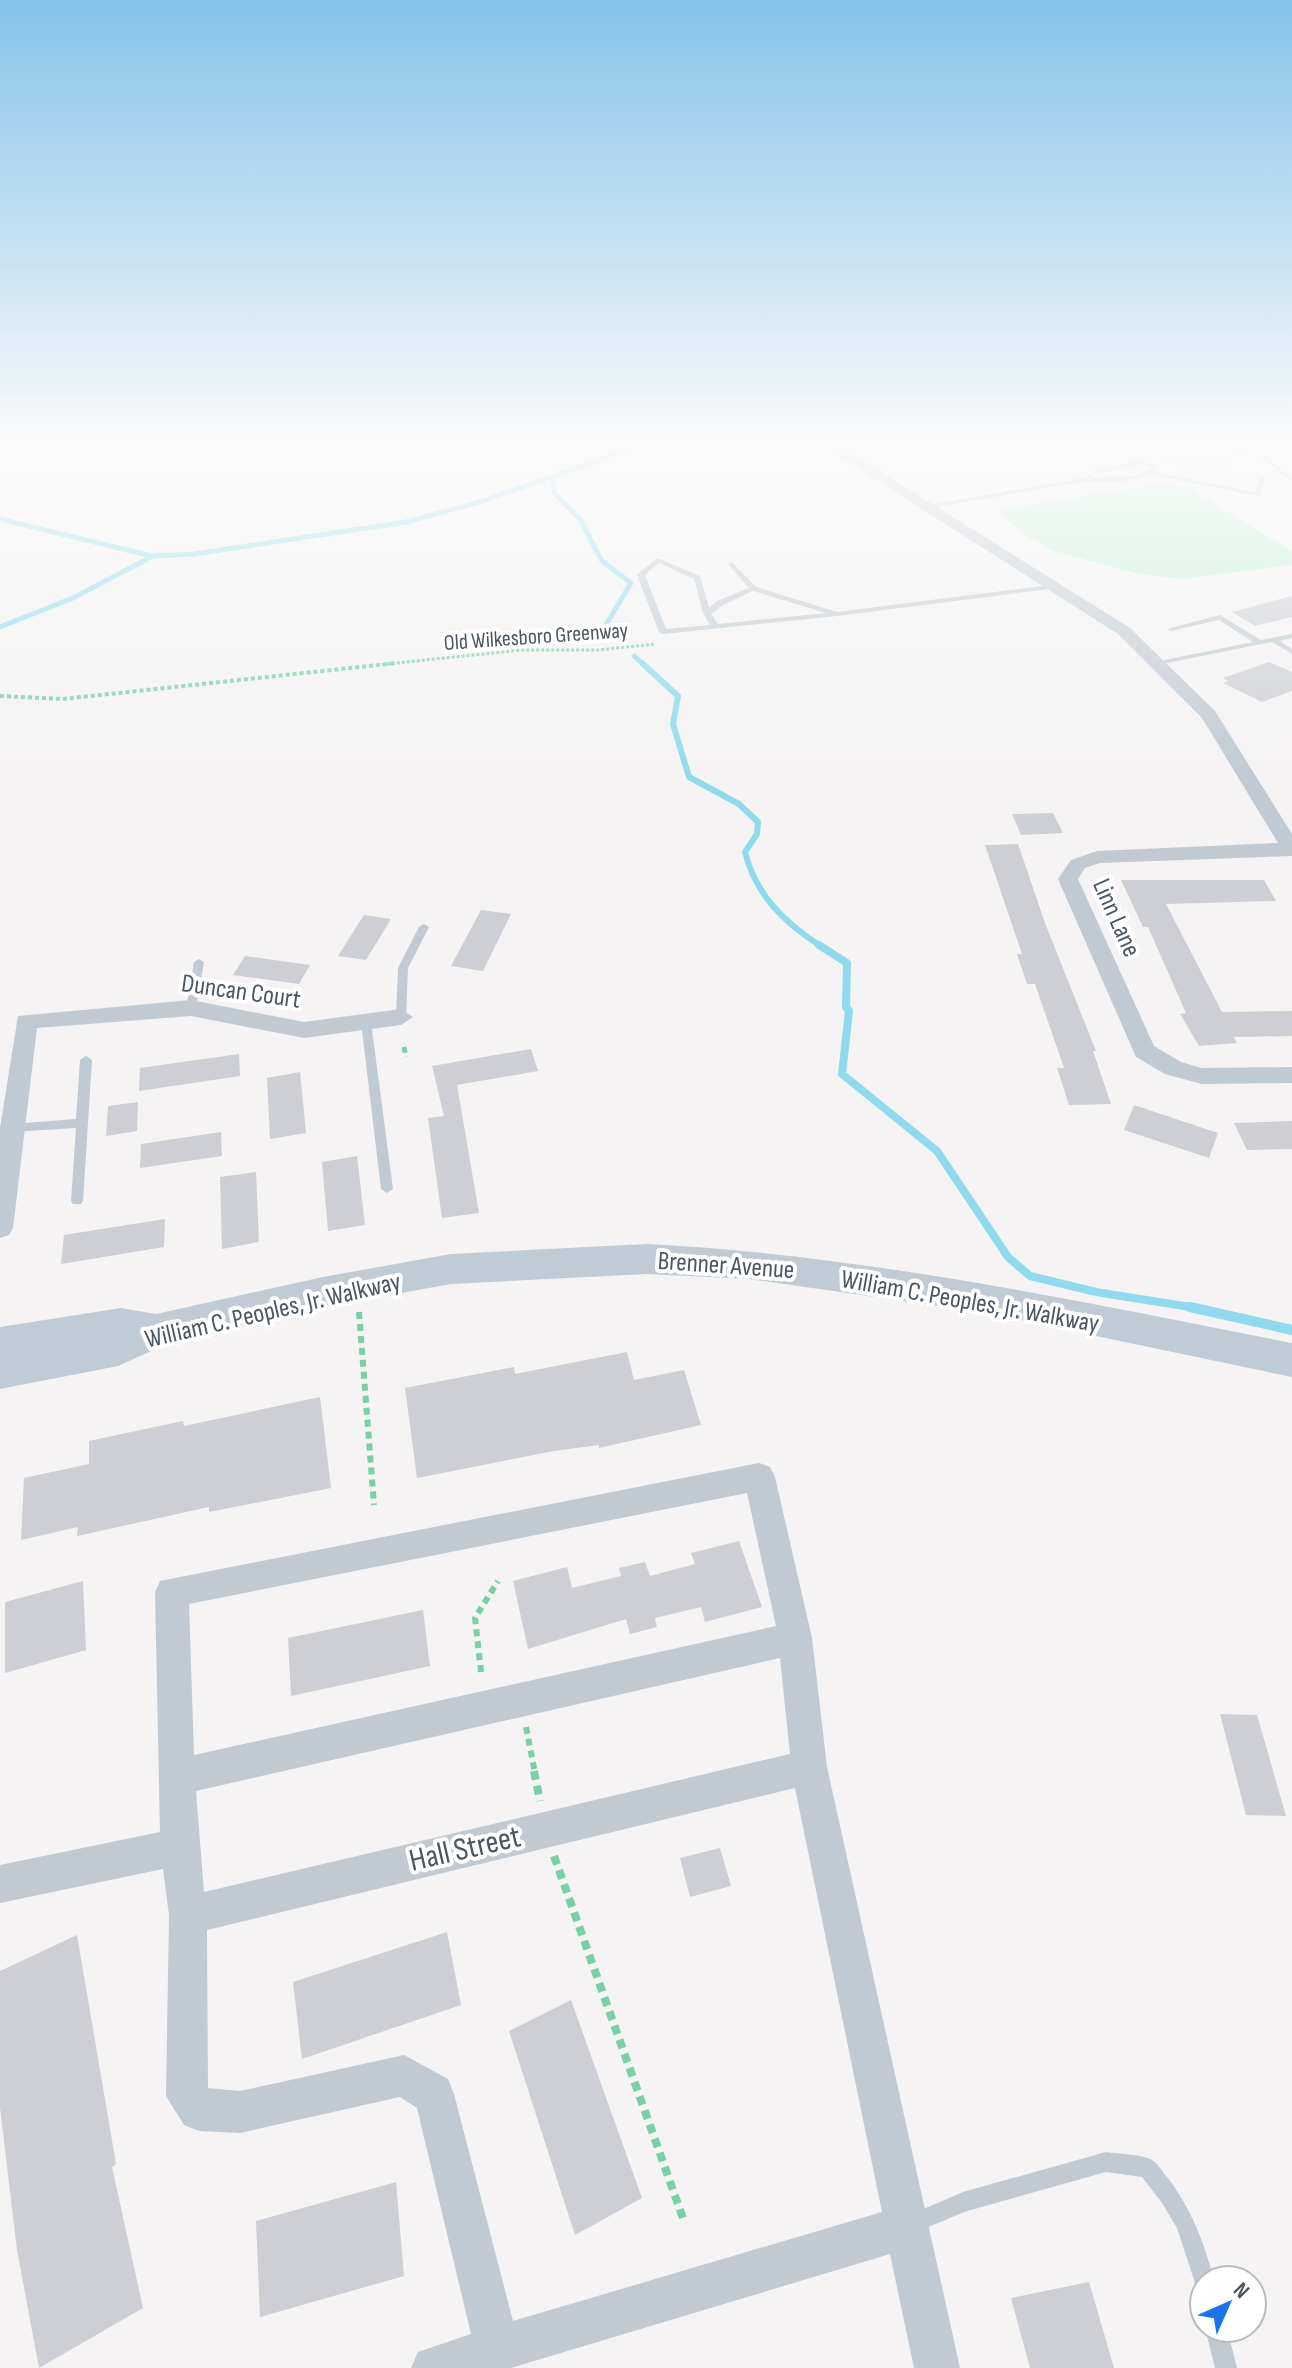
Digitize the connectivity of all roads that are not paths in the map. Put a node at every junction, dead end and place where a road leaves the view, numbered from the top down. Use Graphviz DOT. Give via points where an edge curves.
graph roads {
  1 [pos="1008,556"];
  2 [pos="732,564"];
  3 [pos="1057,586"];
  4 [pos="753,589"];
  5 [pos="707,613"];
  6 [pos="837,614"];
  7 [pos="715,626"];
  8 [pos="1171,629"];
  9 [pos="1292,636"];
  10 [pos="1273,640"];
  11 [pos="1260,643"];
  12 [pos="1292,652"];
  13 [pos="1160,663"];
  14 [pos="1292,850"];
  15 [pos="424,927"];
  16 [pos="199,962"];
  17 [pos="191,1008"];
  18 [pos="401,1017"];
  19 [pos="366,1022"];
  20 [pos="86,1060"];
  21 [pos="1292,1075"];
  22 [pos="82,1123"];
  23 [pos="12,1128"];
  24 [pos="387,1189"];
  25 [pos="77,1201"];
  26 [pos="0,1228"];
  27 [pos="158,1330"];
  28 [pos="0,1343"];
  29 [pos="1292,1360"];
  30 [pos="0,1372"];
  31 [pos="795,1638"];
  32 [pos="809,1767"];
  33 [pos="177,1777"];
  34 [pos="179,1847"];
  35 [pos="0,1884"];
  36 [pos="188,1915"];
  37 [pos="906,2227"];
  38 [pos="1199,2264"];
  39 [pos="1220,2344"];
  40 [pos="500,2358"];
  41 [pos="434,2368"];
  42 [pos="937,2368"];
  43 [pos="1226,2368"];
  1 -- 3 [label="street"];
  2 -- 4 [label="lane"];
  3 -- 6 [label="lane"];
  3 -- 13 [label="street" via="1124,631"];
  4 -- 5 [label="lane"];
  4 -- 6 [label="lane"];
  5 -- 7 [label="lane"];
  5 -- 7 [label="lane" via="697,578 658,560 641,575 663,632"];
  6 -- 7 [label="lane"];
  8 -- 11 [label="lane" via="1220,617"];
  9 -- 10 [label="lane"];
  10 -- 11 [label="lane"];
  10 -- 12 [label="lane"];
  11 -- 13 [label="lane"];
  13 -- 14 [label="street" via="1209,715"];
  14 -- 21 [label="street, Linn Lane" via="1097,857 1078,864 1068,879 1144,1051 1173,1068 1202,1076"];
  15 -- 18 [label="lane" via="403,968"];
  16 -- 17 [label="lane"];
  17 -- 19 [label="street, Duncan Court" via="304,1030"];
  17 -- 23 [label="street, Duncan Court" via="26,1021"];
  18 -- 19 [label="street, Duncan Court"];
  19 -- 24 [label="lane"];
  20 -- 22 [label="lane"];
  22 -- 23 [label="lane"];
  22 -- 25 [label="lane"];
  23 -- 26 [label="street"];
  27 -- 28 [label="street, Brenner Avenue" via="121,1324"];
  27 -- 29 [label="street, Brenner Avenue" via="451,1269 647,1259 749,1264 986,1298"];
  27 -- 30 [label="street, Brenner Avenue" via="118,1350"];
  31 -- 32 [label="street"];
  31 -- 33 [label="street"];
  31 -- 33 [label="street" via="759,1477 172,1592"];
  32 -- 36 [label="street, Hall Street"];
  32 -- 37 [label="street"];
  33 -- 34 [label="street"];
  34 -- 35 [label="street"];
  34 -- 36 [label="street"];
  36 -- 40 [label="street" via="187,2096 199,2110 240,2112 404,2076 433,2094"];
  37 -- 38 [label="lane" via="963,2202 1106,2162 1147,2168 1176,2203"];
  37 -- 40 [label="street"];
  37 -- 42 [label="street"];
  39 -- 43 [label="lane"];
  40 -- 41 [label="street"];
}
